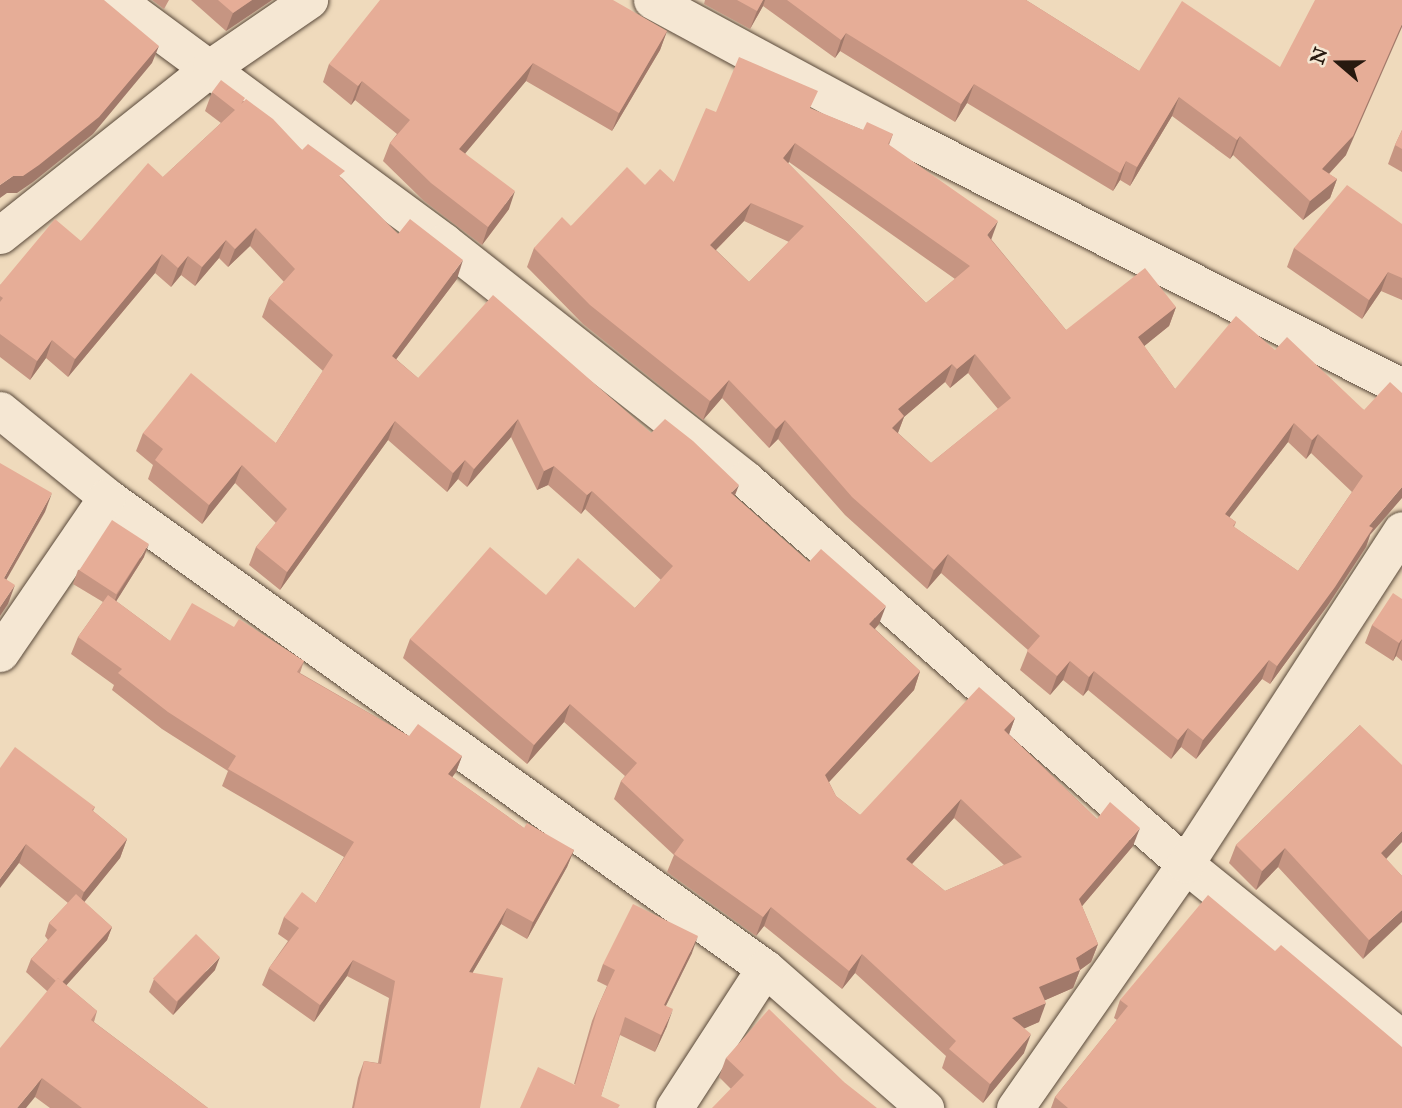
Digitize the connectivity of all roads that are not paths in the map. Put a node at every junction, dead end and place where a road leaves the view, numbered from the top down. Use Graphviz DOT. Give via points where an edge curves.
graph roads {
  1 [pos="116,0"];
  2 [pos="310,0"];
  3 [pos="652,0"];
  4 [pos="211,66"];
  5 [pos="0,235"];
  6 [pos="1402,387"];
  7 [pos="0,410"];
  8 [pos="107,497"];
  9 [pos="1402,530"];
  10 [pos="0,653"];
  11 [pos="1185,864"];
  12 [pos="765,968"];
  13 [pos="1402,1039"];
  14 [pos="674,1108"];
  15 [pos="925,1108"];
  16 [pos="1015,1108"];
  1 -- 4 [label="street"];
  2 -- 4 [label="street"];
  3 -- 6 [label="street" via="902,135"];
  4 -- 5 [label="street"];
  4 -- 11 [label="street" via="745,479"];
  7 -- 8 [label="street"];
  8 -- 10 [label="street"];
  8 -- 12 [label="street"];
  9 -- 11 [label="street"];
  11 -- 13 [label="street"];
  11 -- 16 [label="street"];
  12 -- 14 [label="street"];
  12 -- 15 [label="street"];
}
